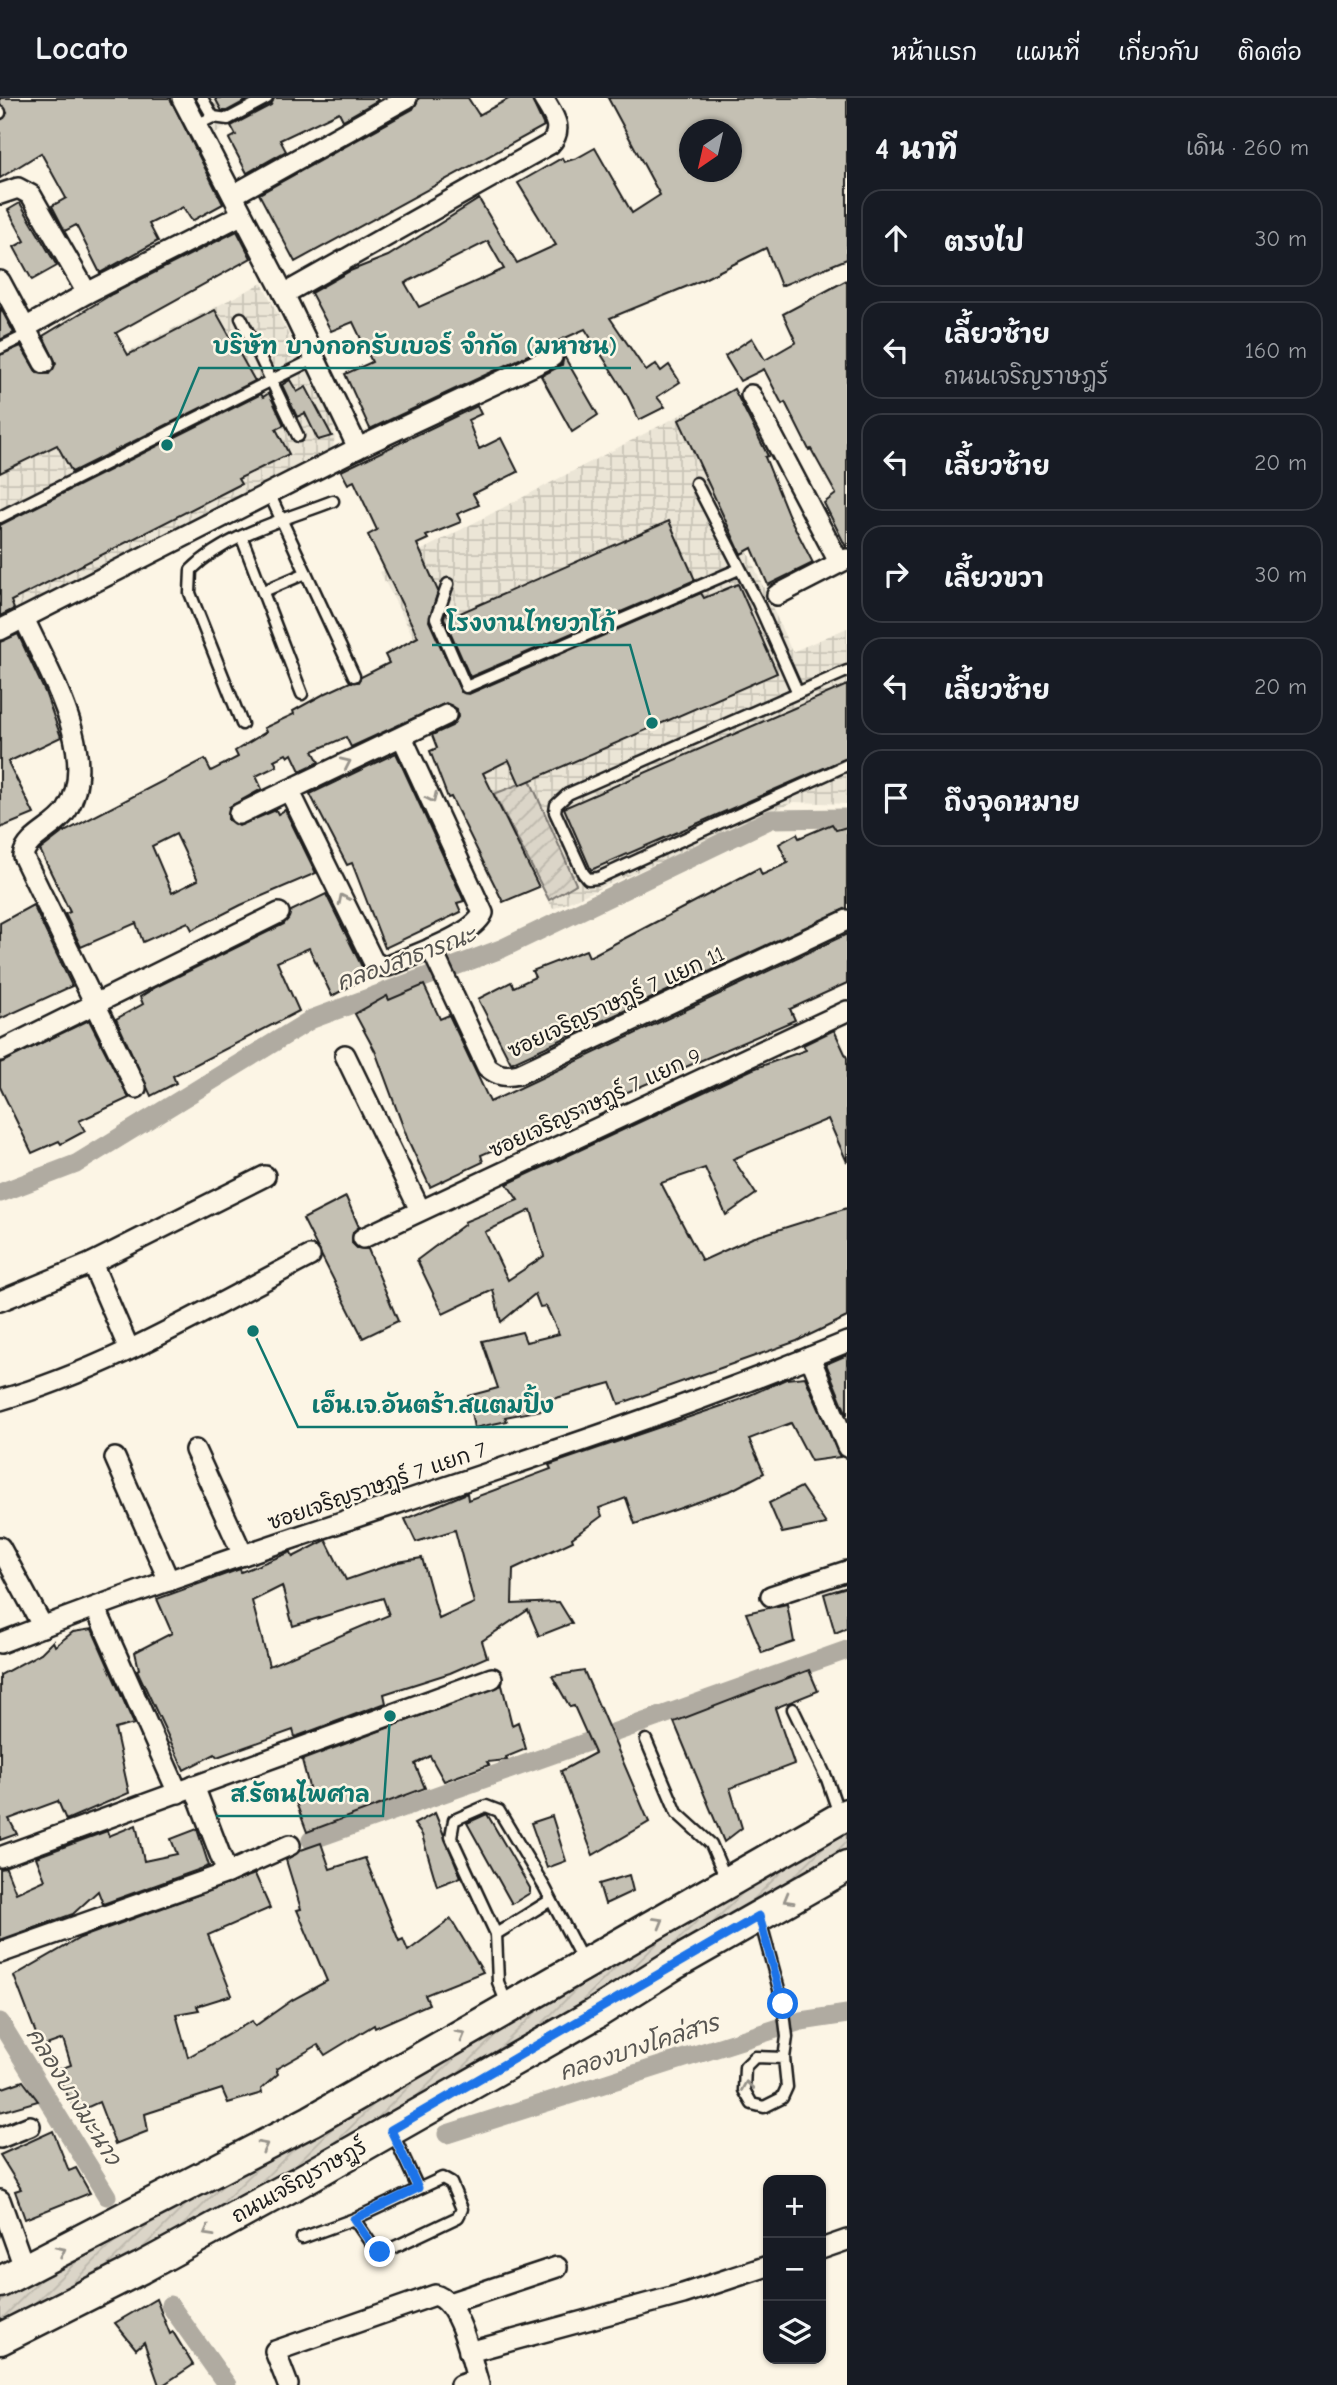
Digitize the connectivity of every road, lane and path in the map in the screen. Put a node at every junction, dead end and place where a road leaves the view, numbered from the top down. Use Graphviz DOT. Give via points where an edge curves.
graph roads {
  1 [pos="182,98"];
  2 [pos="202,98"];
  3 [pos="267,98"];
  4 [pos="407,98"];
  5 [pos="545,99"];
  6 [pos="205,121"];
  7 [pos="0,194"];
  8 [pos="233,195"];
  9 [pos="241,215"];
  10 [pos="0,281"];
  11 [pos="87,293"];
  12 [pos="284,294"];
  13 [pos="241,318"];
  14 [pos="27,331"];
  15 [pos="0,348"];
  16 [pos="552,357"];
  17 [pos="314,359"];
  18 [pos="44,363"];
  19 [pos="270,380"];
  20 [pos="751,395"];
  21 [pos="298,436"];
  22 [pos="358,448"];
  23 [pos="695,483"];
  24 [pos="268,493"];
  25 [pos="333,501"];
  26 [pos="0,517"];
  27 [pos="282,522"];
  28 [pos="242,538"];
  29 [pos="843,561"];
  30 [pos="739,569"];
  31 [pos="306,573"];
  32 [pos="448,584"];
  33 [pos="264,591"];
  34 [pos="778,595"];
  35 [pos="24,618"];
  36 [pos="0,630"];
  37 [pos="847,671"];
  38 [pos="354,676"];
  39 [pos="798,692"];
  40 [pos="302,694"];
  41 [pos="446,715"];
  42 [pos="242,724"];
  43 [pos="402,737"];
  44 [pos="847,765"];
  45 [pos="289,790"];
  46 [pos="239,814"];
  47 [pos="279,913"];
  48 [pos="847,920"];
  49 [pos="434,953"];
  50 [pos="93,1003"];
  51 [pos="847,1011"];
  52 [pos="0,1051"];
  53 [pos="345,1055"];
  54 [pos="136,1088"];
  55 [pos="265,1176"];
  56 [pos="420,1210"];
  57 [pos="363,1238"];
  58 [pos="310,1256"];
  59 [pos="92,1263"];
  60 [pos="0,1301"];
  61 [pos="847,1342"];
  62 [pos="129,1349"];
  63 [pos="810,1357"];
  64 [pos="0,1400"];
  65 [pos="847,1447"];
  66 [pos="195,1450"];
  67 [pos="116,1458"];
  68 [pos="0,1547"];
  69 [pos="243,1555"];
  70 [pos="847,1571"];
  71 [pos="169,1581"];
  72 [pos="771,1597"];
  73 [pos="96,1609"];
  74 [pos="43,1627"];
  75 [pos="0,1643"];
  76 [pos="492,1678"];
  77 [pos="793,1709"];
  78 [pos="646,1740"];
  79 [pos="186,1789"];
  80 [pos="844,1816"];
  81 [pos="290,1845"];
  82 [pos="0,1857"];
  83 [pos="847,1866"];
  84 [pos="227,1873"];
  85 [pos="727,1883"];
  86 [pos="551,1900"];
  87 [pos="759,1916"];
  88 [pos="496,1934"];
  89 [pos="0,1953"];
  90 [pos="585,1965"];
  91 [pos="508,2008"];
  92 [pos="784,2058"];
  93 [pos="30,2126"];
  94 [pos="391,2130"];
  95 [pos="0,2138"];
  96 [pos="418,2188"];
  97 [pos="0,2200"];
  98 [pos="354,2219"];
  99 [pos="302,2238"];
  100 [pos="847,2240"];
  101 [pos="826,2247"];
  102 [pos="557,2267"];
  103 [pos="763,2268"];
  104 [pos="12,2276"];
  105 [pos="449,2303"];
  106 [pos="0,2339"];
  107 [pos="468,2352"];
  108 [pos="472,2383"];
  109 [pos="288,2385"];
  1 -- 6 [label="street"];
  2 -- 6 [label="lane"];
  3 -- 6 [label="lane" via="228,119"];
  4 -- 8 [label="street"];
  5 -- 12 [label="street" via="558,127 550,144"];
  6 -- 8 [label="street"];
  7 -- 11 [label="street" via="18,188 31,195"];
  8 -- 9 [label="street"];
  9 -- 11 [label="street"];
  9 -- 12 [label="street"];
  10 -- 14 [label="street"];
  11 -- 14 [label="street"];
  12 -- 17 [label="street"];
  13 -- 19 [label="lane"];
  14 -- 15 [label="lane"];
  14 -- 18 [label="street"];
  16 -- 22 [label="street"];
  17 -- 19 [label="lane"];
  17 -- 22 [label="street"];
  19 -- 21 [label="lane"];
  19 -- 26 [label="lane"];
  20 -- 29 [label="street"];
  22 -- 24 [label="street"];
  23 -- 30 [label="lane"];
  24 -- 27 [label="lane"];
  24 -- 35 [label="street"];
  25 -- 27 [label="lane"];
  27 -- 28 [label="lane"];
  27 -- 31 [label="lane"];
  28 -- 33 [label="lane"];
  28 -- 42 [label="lane" via="204,558 188,579 209,648"];
  29 -- 34 [label="street"];
  30 -- 32 [label="lane" via="466,687 436,618"];
  30 -- 39 [label="lane"];
  31 -- 33 [label="lane"];
  31 -- 38 [label="lane"];
  33 -- 40 [label="lane"];
  35 -- 36 [label="street"];
  35 -- 50 [label="street" via="78,748 78,772 69,807 23,856"];
  37 -- 39 [label="lane"];
  39 -- 44 [label="lane" via="562,798 555,812 583,873 588,879 598,878"];
  41 -- 43 [label="street"];
  45 -- 43 [label="street, one-way"];
  43 -- 49 [label="street, one-way" via="483,913 476,924"];
  45 -- 46 [label="street"];
  49 -- 45 [label="street, one-way" via="388,966 373,961"];
  47 -- 50 [label="street"];
  48 -- 49 [label="street, ซอยเจริญราษฎร์ 7 แยก 11" via="507,1076 496,1075 487,1067"];
  50 -- 52 [label="street"];
  50 -- 54 [label="street"];
  51 -- 56 [label="street, ซอยเจริญราษฎร์ 7 แยก 9"];
  53 -- 56 [label="street"];
  55 -- 59 [label="street"];
  56 -- 57 [label="street, ซอยเจริญราษฎร์ 7 แยก 9"];
  58 -- 62 [label="street"];
  59 -- 60 [label="street"];
  59 -- 62 [label="street"];
  61 -- 63 [label="street, ซอยเจริญราษฎร์ 7 แยก 7"];
  62 -- 64 [label="street" via="34,1391"];
  63 -- 65 [label="street"];
  63 -- 69 [label="street, ซอยเจริญราษฎร์ 7 แยก 7"];
  66 -- 69 [label="street"];
  67 -- 71 [label="street"];
  68 -- 74 [label="street"];
  69 -- 71 [label="street, ซอยเจริญราษฎร์ 7 แยก 7"];
  70 -- 72 [label="street"];
  71 -- 73 [label="street, ซอยเจริญราษฎร์ 7 แยก 7"];
  73 -- 74 [label="street, ซอยเจริญราษฎร์ 7 แยก 7"];
  73 -- 79 [label="street"];
  74 -- 75 [label="street, ซอยเจริญราษฎร์ 7 แยก 7"];
  76 -- 79 [label="street"];
  77 -- 80 [label="lane"];
  78 -- 85 [label="lane" via="677,1813 711,1844"];
  79 -- 82 [label="street"];
  79 -- 84 [label="street"];
  80 -- 85 [label="main road"];
  81 -- 84 [label="street"];
  83 -- 87 [label="main road, ถนนเจริญราษฎร์, one-way"];
  84 -- 89 [label="street"];
  90 -- 85 [label="main road, one-way"];
  86 -- 88 [label="lane"];
  86 -- 88 [label="lane" via="499,1811 486,1806 454,1820 451,1837"];
  86 -- 90 [label="lane"];
  87 -- 92 [label="lane" via="783,2004"];
  87 -- 94 [label="main road, ถนนเจริญราษฎร์"];
  88 -- 91 [label="lane" via="498,1982"];
  90 -- 91 [label="main road"];
  104 -- 91 [label="main road, one-way" via="311,2121"];
  92 -- 92 [label="lane, one-way" via="787,2087 782,2098 764,2107 752,2104 744,2090 745,2067 755,2057"];
  93 -- 95 [label="street"];
  94 -- 96 [label="lane"];
  94 -- 106 [label="main road, ถนนเจริญราษฎร์, one-way" via="141,2268"];
  96 -- 98 [label="lane"];
  96 -- 98 [label="lane" via="447,2178 461,2209 458,2217 384,2252 374,2248"];
  97 -- 104 [label="street"];
  98 -- 99 [label="lane"];
  100 -- 101 [label="street"];
  102 -- 105 [label="street"];
  103 -- 107 [label="street"];
  105 -- 107 [label="street"];
  105 -- 109 [label="street" via="442,2297 427,2296 275,2351"];
  107 -- 108 [label="street"];
}
